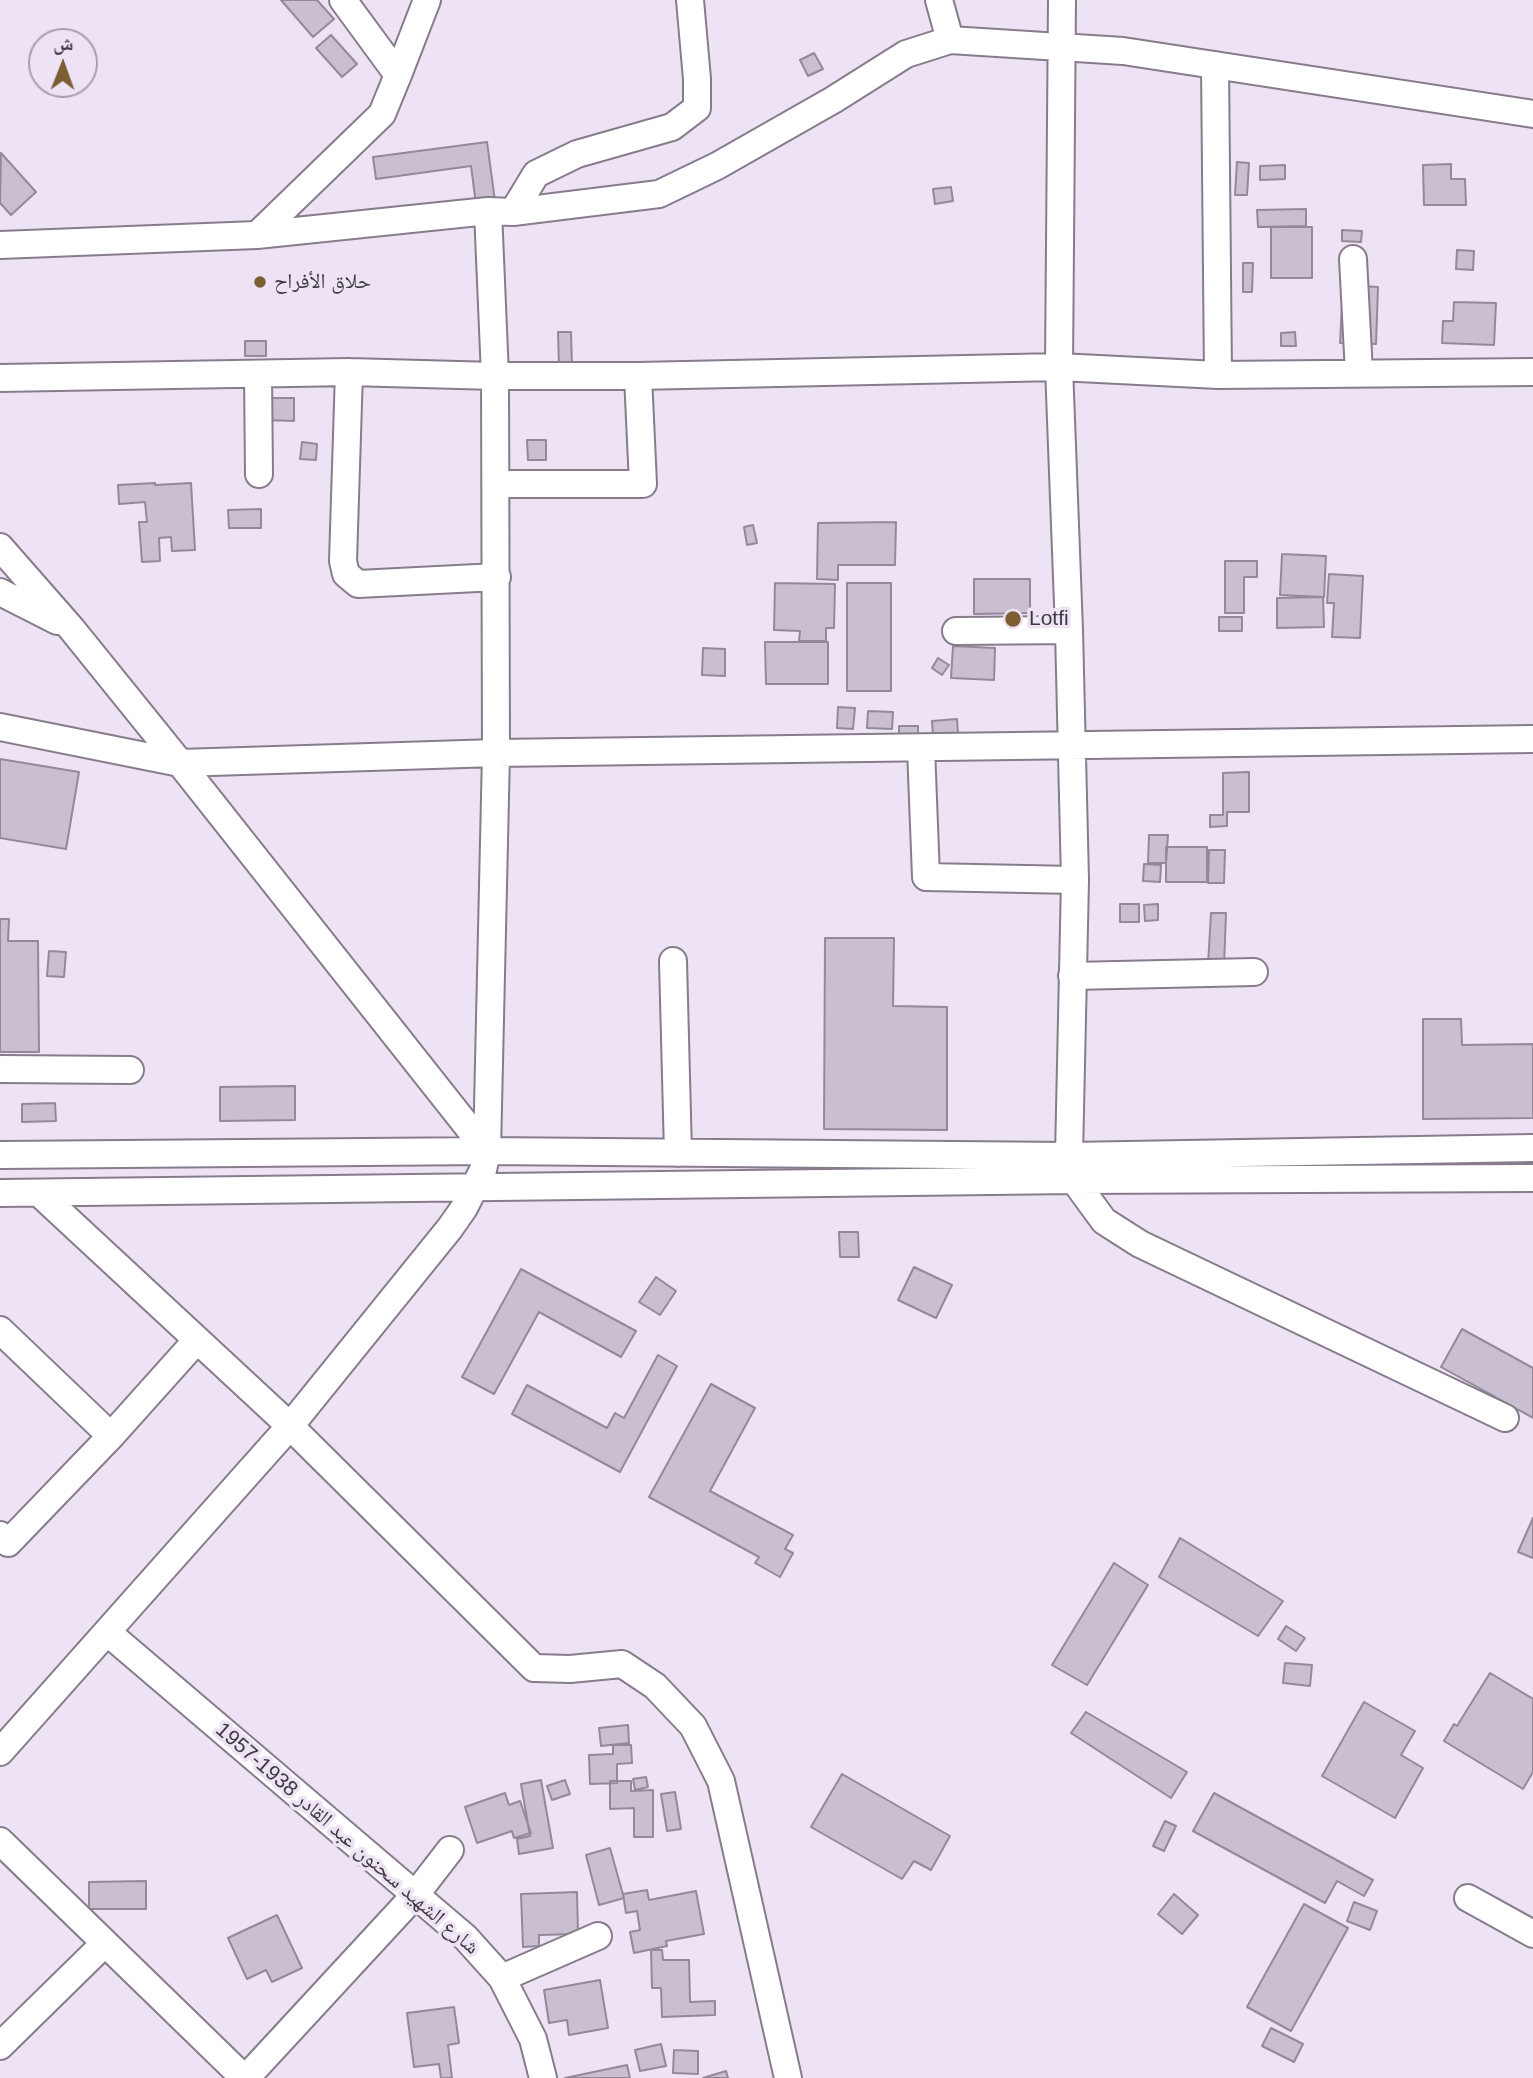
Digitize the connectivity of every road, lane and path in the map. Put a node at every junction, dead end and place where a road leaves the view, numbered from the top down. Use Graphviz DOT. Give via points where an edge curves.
graph roads {
  1 [pos="342,0"];
  2 [pos="426,0"];
  3 [pos="690,0"];
  4 [pos="939,0"];
  5 [pos="1062,0"];
  6 [pos="950,40"];
  7 [pos="1061,47"];
  8 [pos="1215,65"];
  9 [pos="398,75"];
  10 [pos="1533,114"];
  11 [pos="500,212"];
  12 [pos="257,235"];
  13 [pos="0,245"];
  14 [pos="1353,259"];
  15 [pos="1059,367"];
  16 [pos="349,372"];
  17 [pos="1533,372"];
  18 [pos="1359,373"];
  19 [pos="258,374"];
  20 [pos="1218,375"];
  21 [pos="495,376"];
  22 [pos="638,376"];
  23 [pos="0,378"];
  24 [pos="259,474"];
  25 [pos="497,484"];
  26 [pos="0,547"];
  27 [pos="496,577"];
  28 [pos="0,592"];
  29 [pos="71,628"];
  30 [pos="1069,630"];
  31 [pos="956,631"];
  32 [pos="0,727"];
  33 [pos="1533,739"];
  34 [pos="1072,746"];
  35 [pos="920,748"];
  36 [pos="496,753"];
  37 [pos="180,763"];
  38 [pos="1075,880"];
  39 [pos="673,961"];
  40 [pos="1254,972"];
  41 [pos="1072,976"];
  42 [pos="0,1069"];
  43 [pos="131,1070"];
  44 [pos="1533,1149"];
  45 [pos="486,1151"];
  46 [pos="678,1153"];
  47 [pos="0,1155"];
  48 [pos="1072,1168"];
  49 [pos="1533,1178"];
  50 [pos="475,1188"];
  51 [pos="0,1193"];
  52 [pos="39,1193"];
  53 [pos="0,1330"];
  54 [pos="197,1340"];
  55 [pos="1505,1418"];
  56 [pos="290,1426"];
  57 [pos="111,1436"];
  58 [pos="0,1535"];
  59 [pos="107,1632"];
  60 [pos="0,1752"];
  61 [pos="0,1841"];
  62 [pos="450,1850"];
  63 [pos="416,1894"];
  64 [pos="1468,1898"];
  65 [pos="1533,1934"];
  66 [pos="598,1936"];
  67 [pos="105,1943"];
  68 [pos="502,1978"];
  69 [pos="0,2046"];
  70 [pos="245,2078"];
  71 [pos="543,2078"];
  72 [pos="788,2078"];
  1 -- 9 [label="street"];
  2 -- 9 [label="street"];
  3 -- 11 [label="street" via="697,108 672,127 578,154 536,174"];
  4 -- 6 [label="street"];
  5 -- 7 [label="street"];
  6 -- 7 [label="street"];
  6 -- 11 [label="street" via="906,54 717,166 659,194"];
  7 -- 8 [label="street"];
  7 -- 15 [label="street"];
  8 -- 10 [label="street"];
  8 -- 20 [label="street"];
  9 -- 12 [label="street" via="382,114"];
  11 -- 12 [label="street"];
  11 -- 21 [label="street"];
  12 -- 13 [label="street"];
  14 -- 18 [label="street"];
  15 -- 20 [label="street"];
  15 -- 22 [label="street"];
  15 -- 30 [label="street"];
  16 -- 19 [label="street"];
  16 -- 21 [label="street"];
  16 -- 27 [label="street" via="346,574 358,583"];
  17 -- 18 [label="street"];
  18 -- 20 [label="street"];
  19 -- 23 [label="street"];
  19 -- 24 [label="street"];
  21 -- 22 [label="street"];
  21 -- 25 [label="street"];
  22 -- 25 [label="street" via="643,484"];
  25 -- 27 [label="street"];
  26 -- 29 [label="street"];
  27 -- 36 [label="street"];
  28 -- 29 [label="street"];
  29 -- 37 [label="street"];
  30 -- 31 [label="street"];
  30 -- 34 [label="street"];
  32 -- 37 [label="street"];
  33 -- 34 [label="street"];
  34 -- 35 [label="street"];
  34 -- 38 [label="street"];
  35 -- 36 [label="street"];
  35 -- 38 [label="street" via="926,877"];
  36 -- 37 [label="street"];
  36 -- 45 [label="street"];
  37 -- 45 [label="street"];
  38 -- 41 [label="street"];
  39 -- 46 [label="street"];
  40 -- 41 [label="street"];
  41 -- 48 [label="street"];
  42 -- 43 [label="street"];
  44 -- 48 [label="street"];
  45 -- 46 [label="street"];
  45 -- 47 [label="street"];
  45 -- 50 [label="street"];
  46 -- 48 [label="street"];
  48 -- 49 [label="street"];
  48 -- 50 [label="street"];
  48 -- 55 [label="street" via="1104,1221 1140,1244"];
  50 -- 52 [label="street"];
  50 -- 56 [label="street" via="450,1228"];
  51 -- 52 [label="street"];
  52 -- 54 [label="street"];
  53 -- 57 [label="street"];
  54 -- 56 [label="street"];
  54 -- 57 [label="street"];
  56 -- 59 [label="street"];
  56 -- 72 [label="street" via="534,1668 622,1664 654,1686 694,1726 721,1781"];
  57 -- 58 [label="street" via="8,1542"];
  59 -- 60 [label="street"];
  59 -- 63 [label="street, شارع الشهيد سحنون عبد القادر 1938-1957"];
  61 -- 67 [label="street"];
  62 -- 63 [label="street"];
  63 -- 68 [label="street, شارع الشهيد سحنون عبد القادر 1938-1957"];
  63 -- 70 [label="street"];
  64 -- 65 [label="street"];
  66 -- 68 [label="street"];
  67 -- 69 [label="street"];
  67 -- 70 [label="street"];
  68 -- 71 [label="street, شارع الشهيد سحنون عبد القادر 1938-1957" via="533,2039"];
}
